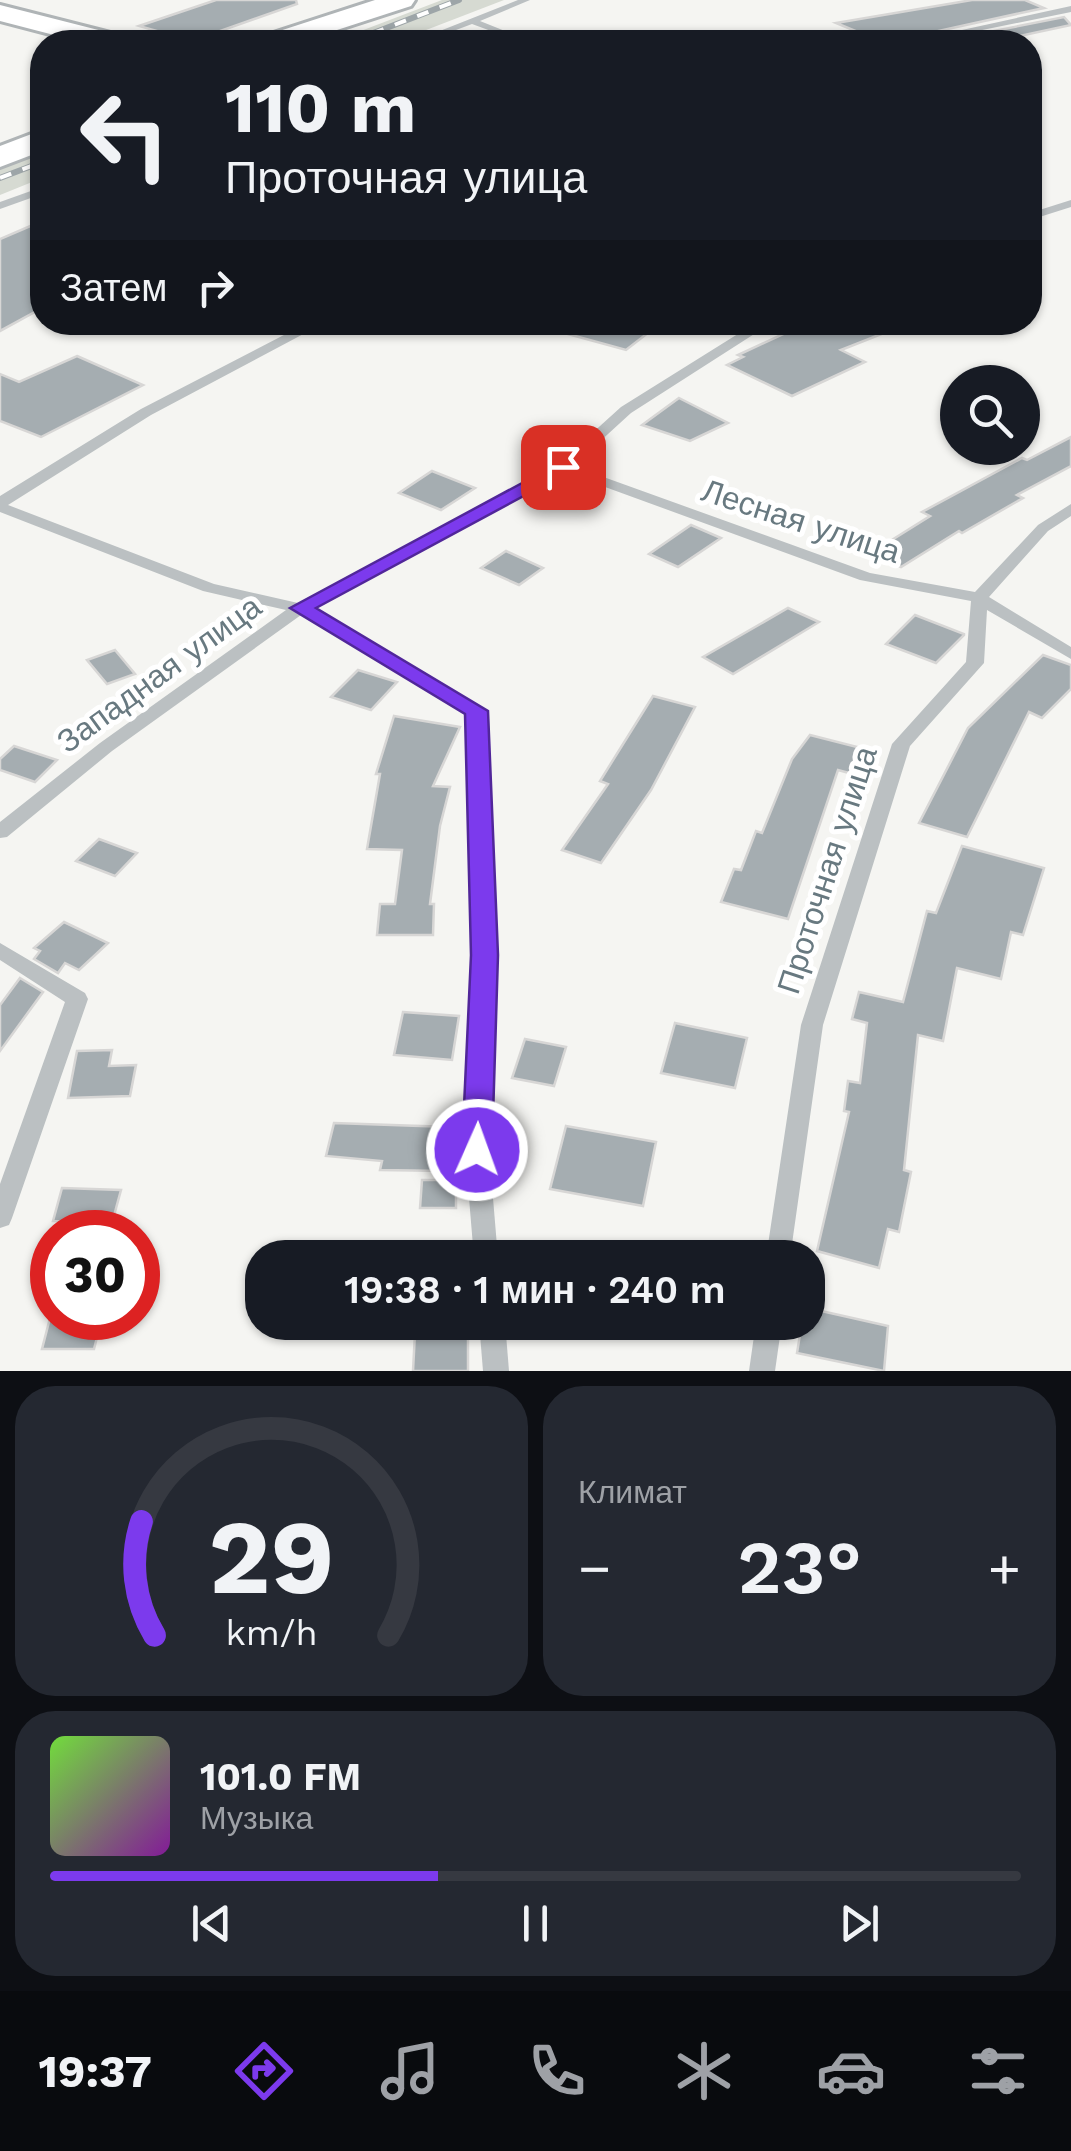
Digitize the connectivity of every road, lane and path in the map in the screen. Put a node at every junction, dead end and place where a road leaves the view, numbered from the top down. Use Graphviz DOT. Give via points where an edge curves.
graph roads {
  1 [pos="402,0"];
  2 [pos="427,0"];
  3 [pos="526,0"];
  4 [pos="1071,9"];
  5 [pos="0,14"];
  6 [pos="472,21"];
  7 [pos="56,30"];
  8 [pos="311,30"];
  9 [pos="344,30"];
  10 [pos="448,30"];
  11 [pos="496,30"];
  12 [pos="970,30"];
  13 [pos="30,135"];
  14 [pos="30,145"];
  15 [pos="0,146"];
  16 [pos="0,156"];
  17 [pos="30,195"];
  18 [pos="1071,204"];
  19 [pos="0,206"];
  20 [pos="1042,213"];
  21 [pos="295,335"];
  22 [pos="746,335"];
  23 [pos="563,467"];
  24 [pos="0,505"];
  25 [pos="1071,509"];
  26 [pos="979,598"];
  27 [pos="300,608"];
  28 [pos="1071,654"];
  29 [pos="0,832"];
  30 [pos="0,950"];
  31 [pos="0,1218"];
  32 [pos="484,1240"];
  33 [pos="781,1240"];
  34 [pos="493,1340"];
  35 [pos="766,1340"];
  36 [pos="496,1371"];
  37 [pos="762,1371"];
  1 -- 8 [label="main road"];
  2 -- 9 [label="main road"];
  3 -- 6 [label="street"];
  4 -- 12 [label="street"];
  5 -- 7 [label="main road"];
  6 -- 10 [label="street"];
  6 -- 11 [label="street"];
  13 -- 15 [label="main road"];
  14 -- 16 [label="main road"];
  17 -- 19 [label="street"];
  18 -- 20 [label="street"];
  21 -- 24 [label="street" via="146,412"];
  22 -- 23 [label="street, Западная улица" via="626,410"];
  23 -- 26 [label="street, Лесная улица" via="866,578"];
  23 -- 27 [label="street, Западная улица"];
  24 -- 27 [label="street" via="209,588"];
  25 -- 26 [label="street" via="1043,528"];
  26 -- 28 [label="street, Лесная улица"];
  26 -- 33 [label="street, Проточная улица" via="976,663 901,744 812,1025"];
  27 -- 29 [label="street, Западная улица"];
  27 -- 32 [label="street" via="476,711 485,955 477,1150"];
  30 -- 31 [label="street" via="77,998"];
  34 -- 36 [label="street"];
  35 -- 37 [label="street"];
}
